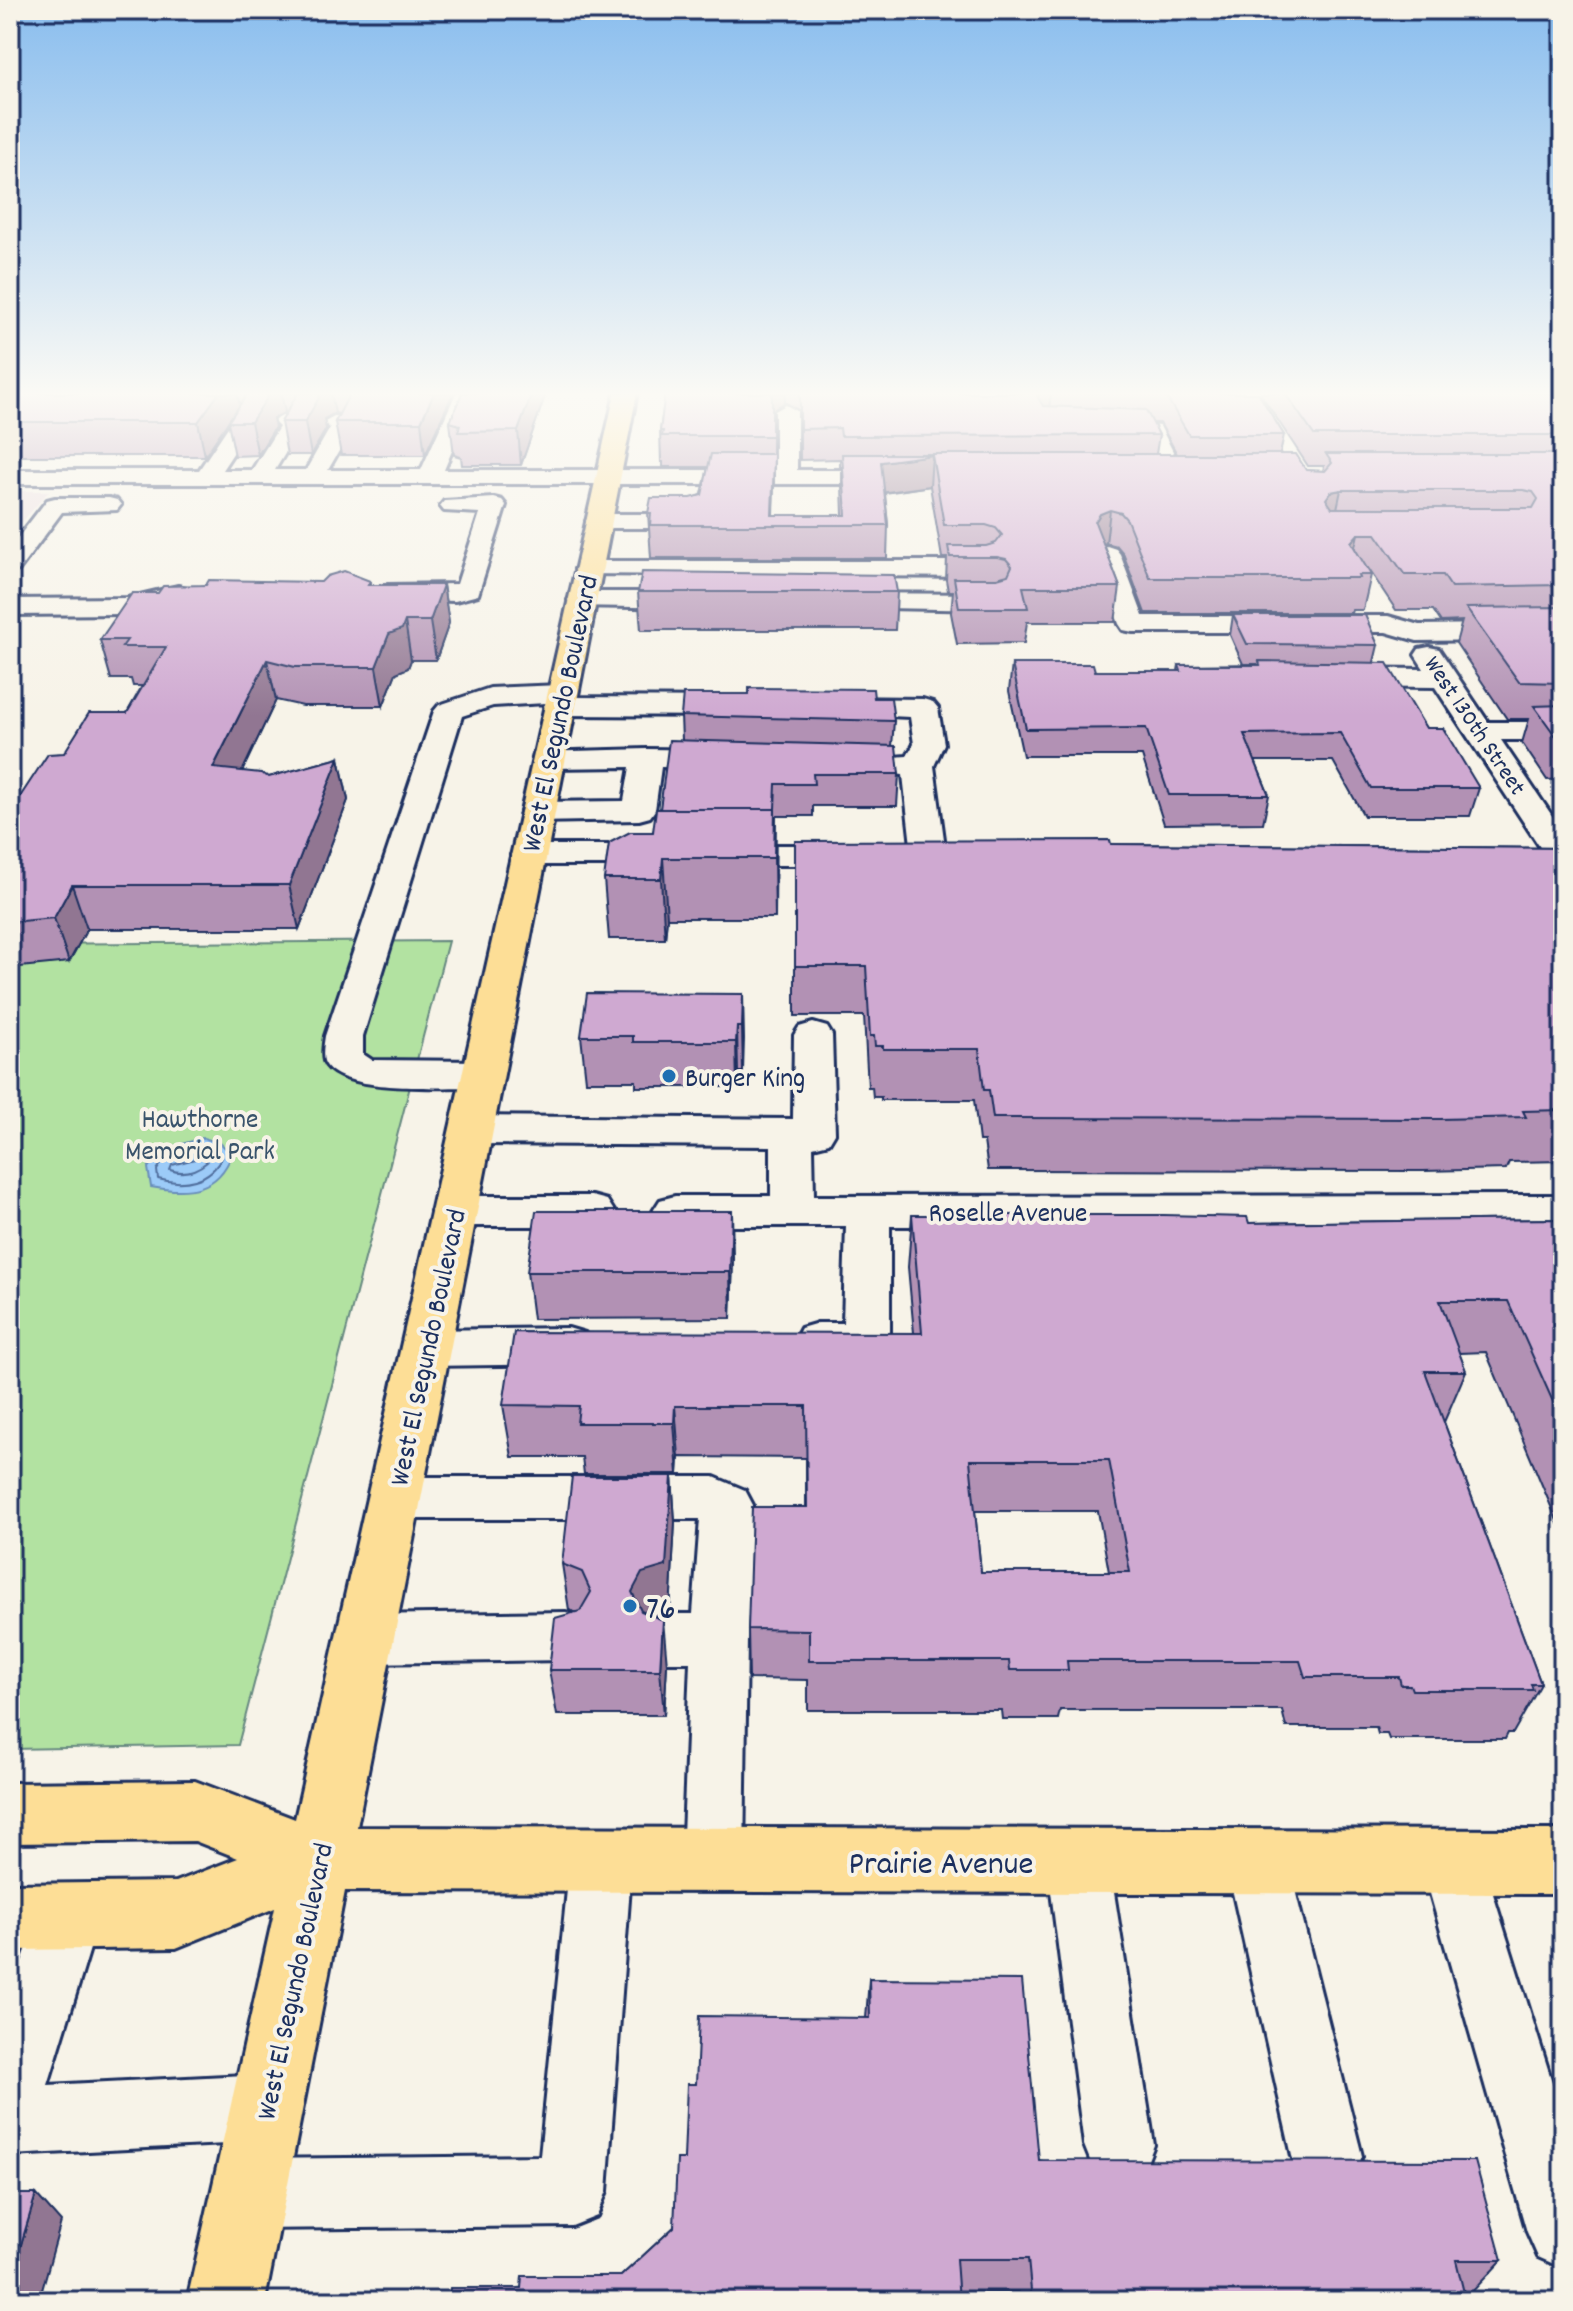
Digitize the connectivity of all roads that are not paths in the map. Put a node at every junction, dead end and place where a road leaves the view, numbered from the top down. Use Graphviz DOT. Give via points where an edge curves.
graph roads {
  1 [pos="447,501"];
  2 [pos="603,501"];
  3 [pos="695,501"];
  4 [pos="135,505"];
  5 [pos="598,521"];
  6 [pos="1107,554"];
  7 [pos="10,565"];
  8 [pos="588,569"];
  9 [pos="983,569"];
  10 [pos="200,593"];
  11 [pos="359,593"];
  12 [pos="581,600"];
  13 [pos="719,600"];
  14 [pos="1374,600"];
  15 [pos="811,601"];
  16 [pos="993,602"];
  17 [pos="10,607"];
  18 [pos="1402,628"];
  19 [pos="1563,631"];
  20 [pos="1309,677"];
  21 [pos="1444,678"];
  22 [pos="560,700"];
  23 [pos="769,707"];
  24 [pos="815,707"];
  25 [pos="1479,731"];
  26 [pos="1563,731"];
  27 [pos="647,758"];
  28 [pos="548,759"];
  29 [pos="744,760"];
  30 [pos="854,764"];
  31 [pos="918,766"];
  32 [pos="537,812"];
  33 [pos="1554,854"];
  34 [pos="528,855"];
  35 [pos="813,1035"];
  36 [pos="482,1074"];
  37 [pos="471,1130"];
  38 [pos="792,1135"];
  39 [pos="1563,1210"];
  40 [pos="453,1211"];
  41 [pos="793,1211"];
  42 [pos="868,1211"];
  43 [pos="771,1342"];
  44 [pos="611,1345"];
  45 [pos="425,1348"];
  46 [pos="394,1498"];
  47 [pos="566,1636"];
  48 [pos="364,1639"];
  49 [pos="10,1813"];
  50 [pos="319,1859"];
  51 [pos="601,1860"];
  52 [pos="713,1861"];
  53 [pos="1078,1861"];
  54 [pos="1257,1862"];
  55 [pos="1452,1862"];
  56 [pos="1563,1862"];
  57 [pos="39,1917"];
  58 [pos="10,2098"];
  59 [pos="266,2108"];
  60 [pos="10,2121"];
  61 [pos="1119,2145"];
  62 [pos="1327,2156"];
  63 [pos="248,2194"];
  64 [pos="1563,2232"];
  65 [pos="226,2301"];
  1 -- 11 [label="street" via="444,506 494,505 469,589"];
  2 -- 5 [label="main road, West El Segundo Boulevard"];
  3 -- 5 [label="street" via="692,521"];
  4 -- 7 [label="street" via="55,505"];
  5 -- 8 [label="main road, West El Segundo Boulevard"];
  6 -- 18 [label="street" via="1133,624"];
  8 -- 9 [label="street"];
  8 -- 12 [label="main road, West El Segundo Boulevard"];
  10 -- 17 [label="street" via="127,606"];
  12 -- 13 [label="street"];
  12 -- 22 [label="main road, West El Segundo Boulevard"];
  14 -- 18 [label="street, West 130th Street"];
  15 -- 16 [label="street"];
  18 -- 19 [label="street"];
  18 -- 21 [label="street, West 130th Street"];
  20 -- 21 [label="street"];
  21 -- 25 [label="street, West 130th Street"];
  22 -- 23 [label="street"];
  22 -- 28 [label="main road, West El Segundo Boulevard"];
  22 -- 36 [label="street" via="490,697 449,711 344,1036 343,1060 365,1072"];
  24 -- 31 [label="street" via="923,708 929,744"];
  25 -- 26 [label="street"];
  25 -- 33 [label="street, West 130th Street"];
  27 -- 28 [label="street"];
  27 -- 29 [label="street"];
  27 -- 32 [label="street" via="639,810"];
  28 -- 32 [label="main road, West El Segundo Boulevard"];
  30 -- 31 [label="street"];
  31 -- 34 [label="street" via="919,855"];
  32 -- 34 [label="main road, West El Segundo Boulevard"];
  34 -- 36 [label="main road, West El Segundo Boulevard"];
  35 -- 38 [label="street" via="814,1133"];
  36 -- 37 [label="main road, West El Segundo Boulevard"];
  37 -- 38 [label="street"];
  37 -- 40 [label="main road, West El Segundo Boulevard"];
  38 -- 41 [label="street"];
  39 -- 42 [label="street, Roselle Avenue"];
  40 -- 41 [label="street, Roselle Avenue"];
  40 -- 45 [label="main road, West El Segundo Boulevard"];
  41 -- 42 [label="street, Roselle Avenue"];
  42 -- 43 [label="street" via="866,1340"];
  44 -- 45 [label="street"];
  45 -- 46 [label="main road, West El Segundo Boulevard"];
  46 -- 48 [label="main road, West El Segundo Boulevard"];
  46 -- 52 [label="street" via="714,1498 727,1505 694,1638"];
  47 -- 48 [label="street"];
  48 -- 50 [label="main road, West El Segundo Boulevard"];
  49 -- 50 [label="main road, Prairie Avenue" via="195,1811"];
  50 -- 51 [label="main road, Prairie Avenue"];
  50 -- 57 [label="main road, Prairie Avenue" via="176,1915"];
  50 -- 59 [label="main road, West El Segundo Boulevard"];
  51 -- 52 [label="main road, Prairie Avenue"];
  51 -- 63 [label="street" via="572,2191"];
  52 -- 53 [label="main road, Prairie Avenue"];
  53 -- 54 [label="main road, Prairie Avenue"];
  53 -- 61 [label="street"];
  54 -- 55 [label="main road, Prairie Avenue"];
  54 -- 62 [label="street"];
  55 -- 56 [label="main road, Prairie Avenue"];
  55 -- 64 [label="street"];
  57 -- 58 [label="street"];
  59 -- 60 [label="street"];
  59 -- 63 [label="main road, West El Segundo Boulevard"];
  63 -- 65 [label="main road, West El Segundo Boulevard"];
}
